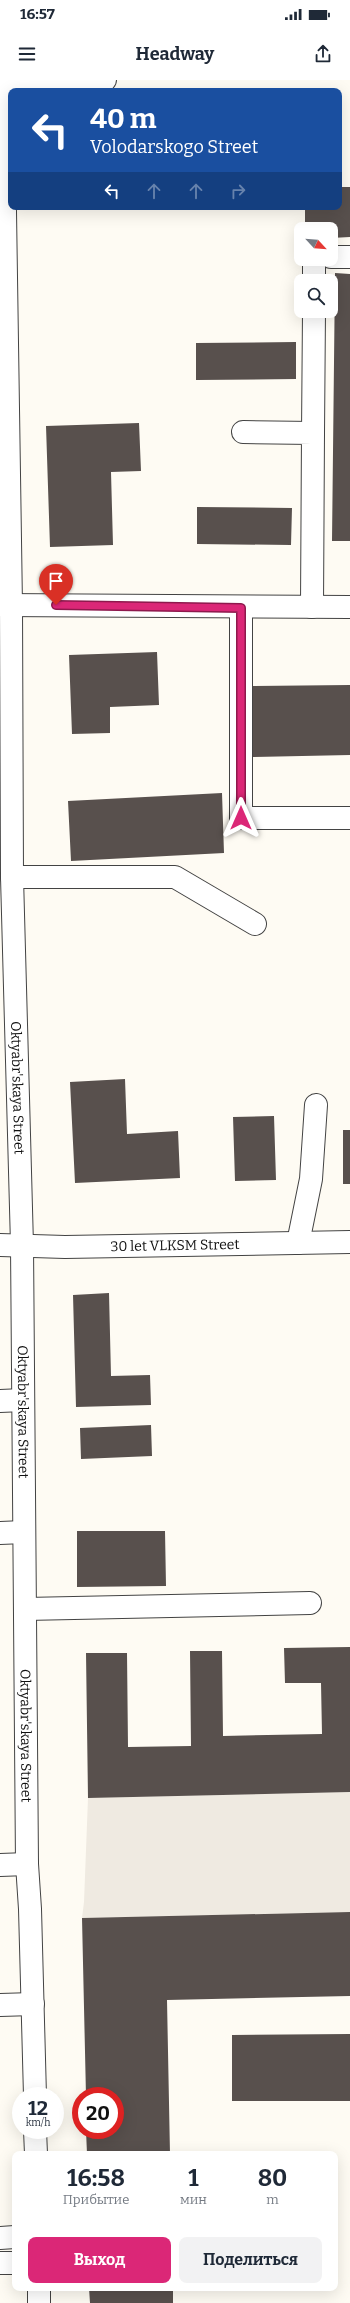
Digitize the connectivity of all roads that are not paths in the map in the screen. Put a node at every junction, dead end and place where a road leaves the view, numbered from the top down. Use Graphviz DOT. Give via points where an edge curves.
graph roads {
  1 [pos="105,80"];
  2 [pos="3,81"];
  3 [pos="338,257"];
  4 [pos="350,257"];
  5 [pos="314,318"];
  6 [pos="243,432"];
  7 [pos="313,433"];
  8 [pos="6,606"];
  9 [pos="312,607"];
  10 [pos="350,607"];
  11 [pos="241,608"];
  12 [pos="350,818"];
  13 [pos="12,877"];
  14 [pos="255,924"];
  15 [pos="316,1105"];
  16 [pos="350,1242"];
  17 [pos="298,1243"];
  18 [pos="0,1245"];
  19 [pos="22,1245"];
  20 [pos="23,1400"];
  21 [pos="0,1401"];
  22 [pos="24,1532"];
  23 [pos="0,1534"];
  24 [pos="310,1603"];
  25 [pos="25,1609"];
  26 [pos="0,1864"];
  27 [pos="27,1864"];
  28 [pos="33,2004"];
  29 [pos="0,2005"];
  30 [pos="35,2087"];
  31 [pos="35,2139"];
  32 [pos="36,2151"];
  33 [pos="12,2237"];
  34 [pos="0,2238"];
  35 [pos="0,2262"];
  36 [pos="12,2263"];
  37 [pos="39,2291"];
  38 [pos="39,2303"];
  1 -- 2 [label="street"];
  2 -- 8 [label="street, Oktyabr'skaya Street"];
  3 -- 4 [label="street"];
  5 -- 7 [label="street"];
  6 -- 7 [label="street"];
  7 -- 9 [label="street"];
  8 -- 11 [label="street"];
  8 -- 13 [label="street, Oktyabr'skaya Street"];
  9 -- 10 [label="street"];
  9 -- 11 [label="street"];
  11 -- 12 [label="street" via="241,818"];
  13 -- 14 [label="street" via="175,877"];
  13 -- 19 [label="street, Oktyabr'skaya Street"];
  15 -- 17 [label="street" via="310,1180"];
  16 -- 17 [label="street, 30 let VLKSM Street"];
  17 -- 19 [label="street, 30 let VLKSM Street" via="65,1247"];
  18 -- 19 [label="street, 30 let VLKSM Street"];
  19 -- 20 [label="street, Oktyabr'skaya Street"];
  20 -- 21 [label="street"];
  20 -- 22 [label="street, Oktyabr'skaya Street"];
  22 -- 23 [label="street"];
  22 -- 25 [label="street, Oktyabr'skaya Street"];
  24 -- 25 [label="street"];
  25 -- 27 [label="street, Oktyabr'skaya Street"];
  26 -- 27 [label="street"];
  27 -- 28 [label="street, Oktyabr'skaya Street"];
  28 -- 29 [label="street"];
  28 -- 30 [label="street, Oktyabr'skaya Street"];
  31 -- 32 [label="street"];
  33 -- 34 [label="street"];
  35 -- 36 [label="street"];
  37 -- 38 [label="street"];
}
